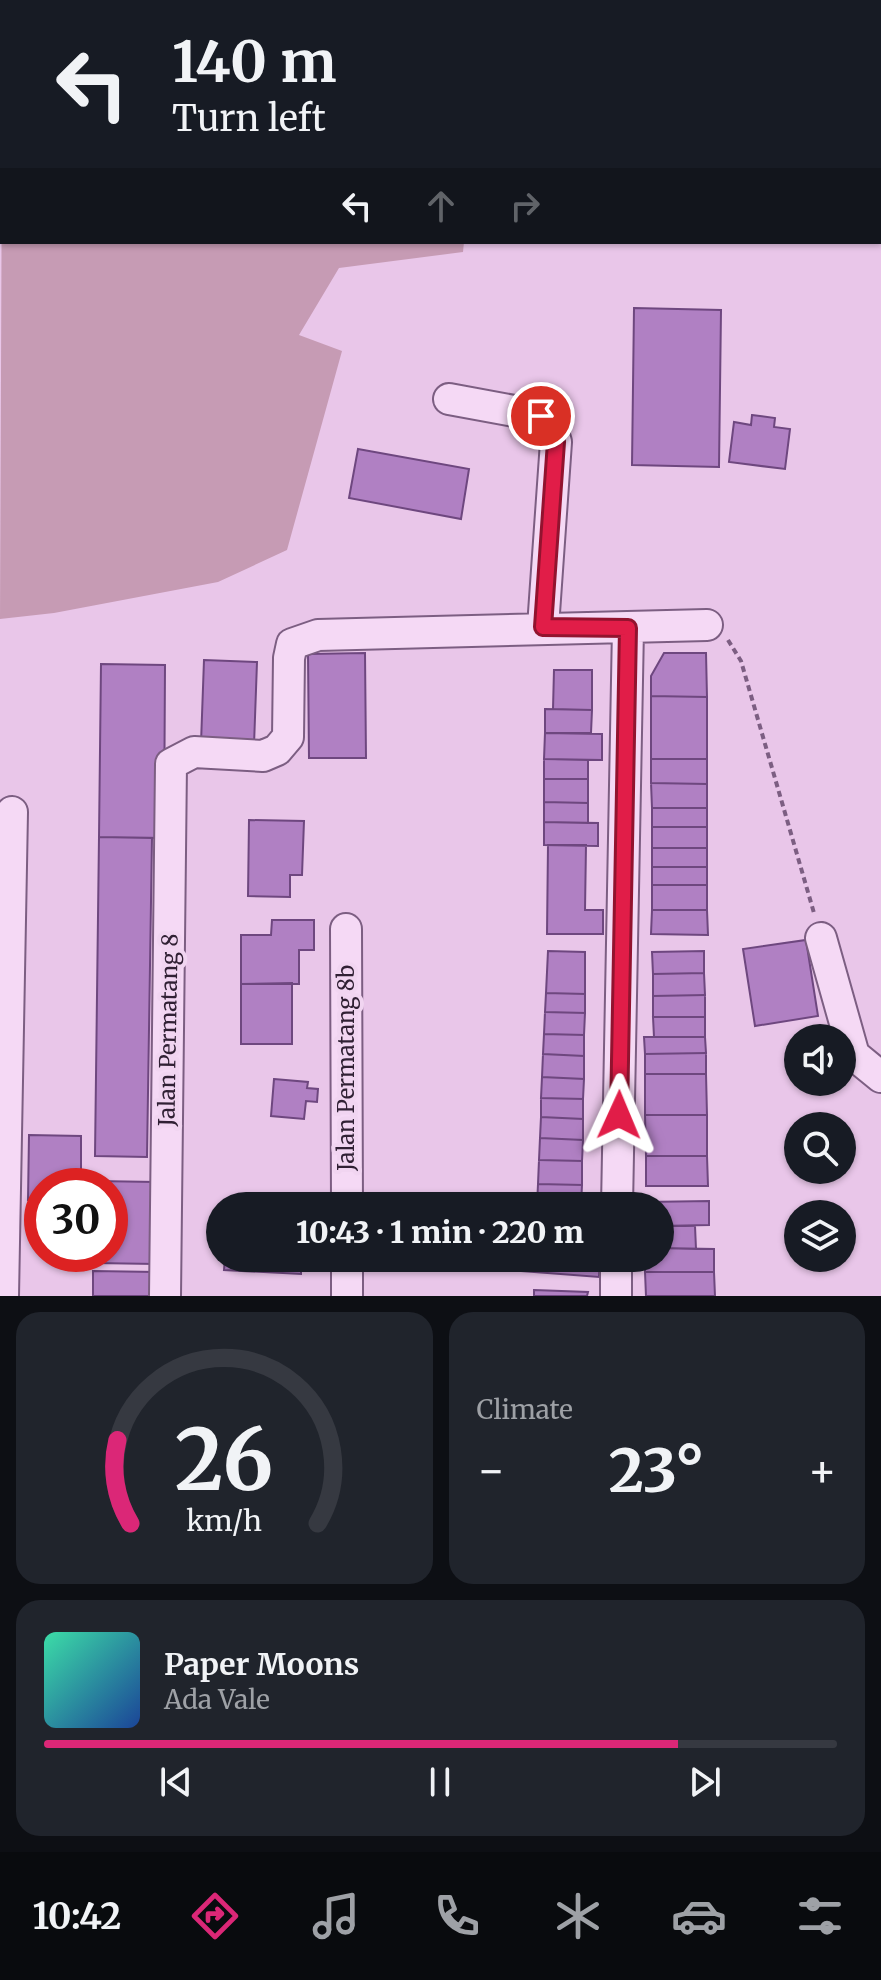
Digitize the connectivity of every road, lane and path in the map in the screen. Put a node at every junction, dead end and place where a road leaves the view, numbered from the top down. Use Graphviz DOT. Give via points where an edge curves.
graph roads {
  1 [pos="449,399"];
  2 [pos="707,625"];
  3 [pos="543,627"];
  4 [pos="628,628"];
  5 [pos="12,812"];
  6 [pos="346,929"];
  7 [pos="821,938"];
  8 [pos="881,1077"];
  9 [pos="347,1192"];
  10 [pos="617,1192"];
  11 [pos="347,1272"];
  12 [pos="616,1272"];
  13 [pos="3,1296"];
  14 [pos="165,1296"];
  15 [pos="347,1296"];
  16 [pos="616,1296"];
  1 -- 3 [label="street" via="541,416 551,427 556,442"];
  2 -- 4 [label="street"];
  2 -- 7 [label="path" via="724,634 741,661"];
  3 -- 4 [label="street"];
  3 -- 14 [label="street, Jalan Permatang 8" via="304,638 292,644 288,737 277,750 263,756 194,752 171,764"];
  4 -- 10 [label="street"];
  5 -- 13 [label="street"];
  6 -- 9 [label="street, Jalan Permatang 8b"];
  7 -- 8 [label="street" via="854,1055"];
  11 -- 15 [label="street"];
  12 -- 16 [label="street"];
}
